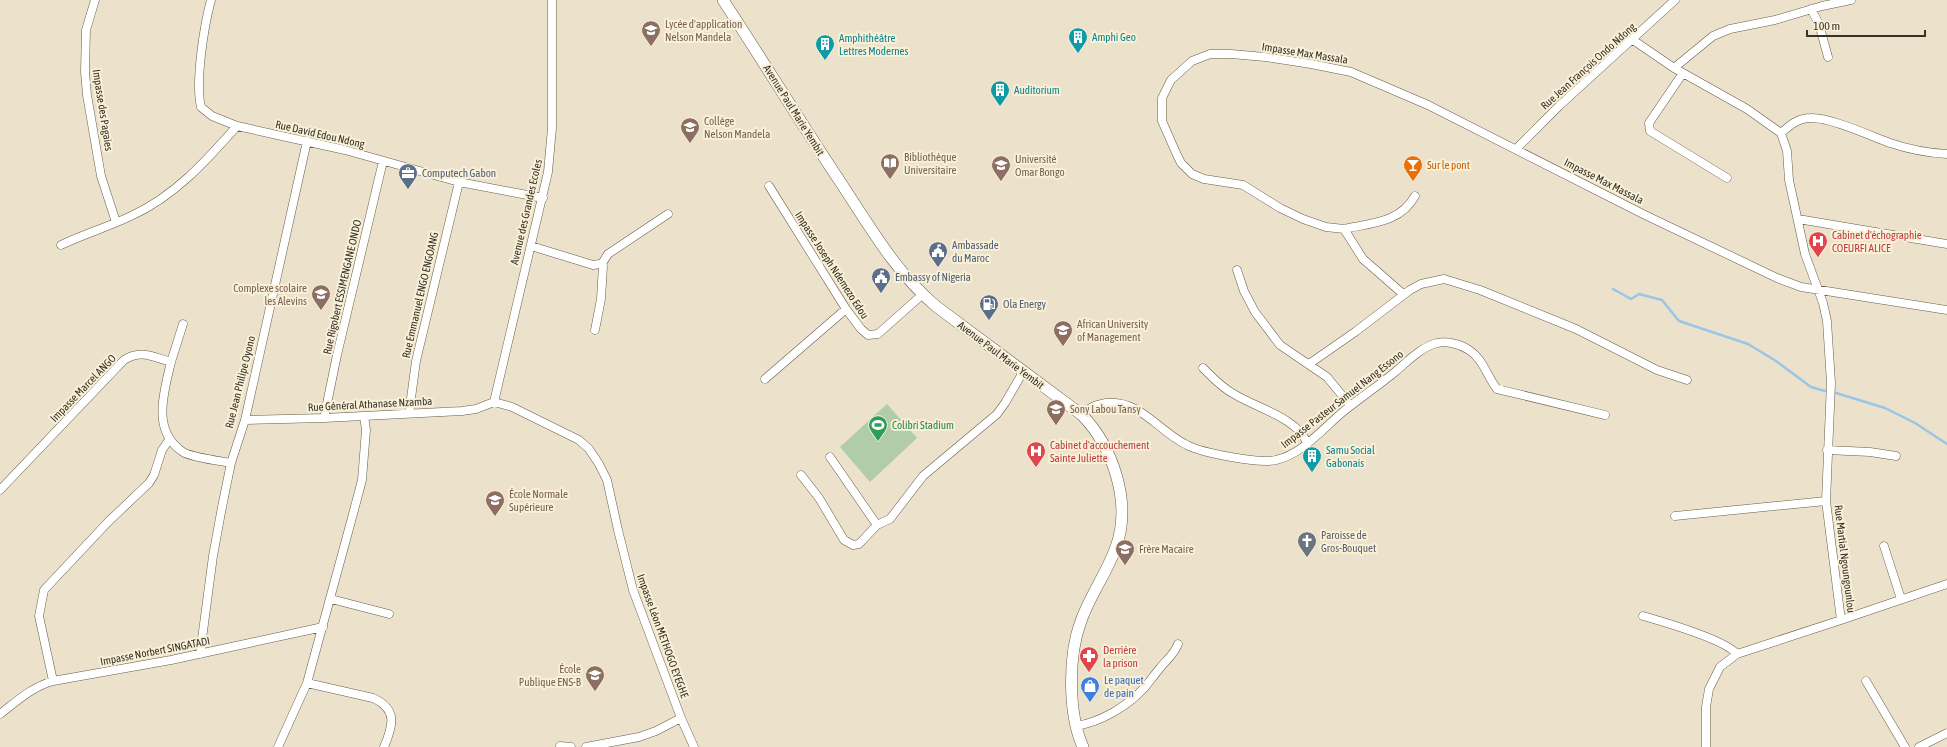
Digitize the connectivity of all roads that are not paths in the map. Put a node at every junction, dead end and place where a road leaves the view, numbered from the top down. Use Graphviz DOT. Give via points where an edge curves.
graph roads {
  1 [pos="95,0"];
  2 [pos="211,0"];
  3 [pos="552,0"];
  4 [pos="724,0"];
  5 [pos="1675,0"];
  6 [pos="1851,0"];
  7 [pos="1811,9"];
  8 [pos="1633,40"];
  9 [pos="1828,57"];
  10 [pos="1674,68"];
  11 [pos="1683,73"];
  12 [pos="237,126"];
  13 [pos="1781,133"];
  14 [pos="307,141"];
  15 [pos="1517,148"];
  16 [pos="1947,154"];
  17 [pos="383,161"];
  18 [pos="1727,178"];
  19 [pos="459,182"];
  20 [pos="769,186"];
  21 [pos="1415,196"];
  22 [pos="543,198"];
  23 [pos="668,214"];
  24 [pos="1798,219"];
  25 [pos="116,222"];
  26 [pos="1344,229"];
  27 [pos="1947,244"];
  28 [pos="61,245"];
  29 [pos="531,246"];
  30 [pos="602,264"];
  31 [pos="1237,270"];
  32 [pos="1817,289"];
  33 [pos="923,294"];
  34 [pos="1404,294"];
  35 [pos="846,309"];
  36 [pos="1947,310"];
  37 [pos="183,324"];
  38 [pos="595,330"];
  39 [pos="171,362"];
  40 [pos="1308,364"];
  41 [pos="1203,368"];
  42 [pos="1023,372"];
  43 [pos="765,380"];
  44 [pos="1687,380"];
  45 [pos="494,402"];
  46 [pos="1350,406"];
  47 [pos="409,413"];
  48 [pos="1082,415"];
  49 [pos="1605,415"];
  50 [pos="364,416"];
  51 [pos="324,418"];
  52 [pos="245,420"];
  53 [pos="169,440"];
  54 [pos="1307,443"];
  55 [pos="1828,450"];
  56 [pos="1896,456"];
  57 [pos="830,457"];
  58 [pos="231,463"];
  59 [pos="801,474"];
  60 [pos="0,490"];
  61 [pos="1826,501"];
  62 [pos="1675,516"];
  63 [pos="877,525"];
  64 [pos="1884,546"];
  65 [pos="1947,584"];
  66 [pos="331,599"];
  67 [pos="1901,599"];
  68 [pos="389,614"];
  69 [pos="1643,616"];
  70 [pos="1841,620"];
  71 [pos="323,627"];
  72 [pos="1178,644"];
  73 [pos="200,654"];
  74 [pos="1737,654"];
  75 [pos="53,681"];
  76 [pos="1866,681"];
  77 [pos="307,683"];
  78 [pos="0,714"];
  79 [pos="682,718"];
  80 [pos="1076,726"];
  81 [pos="1947,733"];
  82 [pos="560,746"];
  83 [pos="596,746"];
  84 [pos="278,747"];
  85 [pos="384,747"];
  86 [pos="571,747"];
  87 [pos="586,747"];
  88 [pos="694,747"];
  89 [pos="1083,747"];
  90 [pos="1706,747"];
  91 [pos="1905,747"];
  92 [pos="1919,747"];
  1 -- 25 [label="street, Impasse des Pagaies" via="86,30 85,72 101,176"];
  2 -- 12 [label="street, Rue David Edou Ndong" via="205,25 201,107 206,112"];
  3 -- 22 [label="street, Avenue des Grandes Ecoles" via="551,141"];
  4 -- 33 [label="main road, Avenue Paul Marie Yembit" via="882,246"];
  5 -- 8 [label="street, Rue Jean François Ondo Ndong"];
  6 -- 7 [label="street"];
  7 -- 9 [label="street" via="1819,24"];
  7 -- 10 [label="street" via="1775,20 1730,29 1713,36"];
  8 -- 10 [label="street"];
  8 -- 15 [label="street, Rue Jean François Ondo Ndong" via="1559,106"];
  10 -- 11 [label="street"];
  11 -- 13 [label="street" via="1747,109"];
  11 -- 18 [label="street" via="1649,123 1650,131"];
  12 -- 14 [label="street, Rue David Edou Ndong"];
  12 -- 25 [label="street" via="177,188 141,211"];
  13 -- 16 [label="street" via="1802,118 1812,117 1905,148"];
  13 -- 24 [label="street, Rue Martial Ngoungounlou" via="1787,151 1789,180"];
  14 -- 17 [label="street, Rue David Edou Ndong"];
  14 -- 52 [label="street, Rue Jean Philipe Oyono"];
  15 -- 26 [label="street, Impasse Max Massala" via="1428,105 1351,72 1311,64 1231,54 1210,54 1192,61 1171,80 1162,98 1162,122 1176,155 1192,174 1204,179 1243,185 1303,219 1326,227"];
  15 -- 32 [label="street, Impasse Max Massala" via="1645,215 1777,278 1801,287"];
  17 -- 19 [label="street, Rue David Edou Ndong"];
  17 -- 51 [label="street, Rue Rigobert ESSIMENGANE ONDO"];
  19 -- 22 [label="street, Rue David Edou Ndong"];
  19 -- 47 [label="street, Rue Emmanuel ENGO ENGOANG" via="416,361"];
  20 -- 35 [label="street, Impasse Joseph Ndemezo Edou"];
  21 -- 26 [label="street, Impasse Max Massala" via="1403,211 1392,219"];
  22 -- 29 [label="street, Avenue des Grandes Ecoles"];
  23 -- 30 [label="street" via="608,254"];
  24 -- 27 [label="street"];
  24 -- 32 [label="street, Rue Martial Ngoungounlou" via="1805,254"];
  25 -- 28 [label="street"];
  26 -- 34 [label="street" via="1363,259"];
  29 -- 30 [label="street" via="593,265"];
  29 -- 45 [label="street, Avenue des Grandes Ecoles"];
  30 -- 38 [label="street" via="601,299"];
  31 -- 40 [label="street" via="1249,302 1272,336 1288,352"];
  32 -- 36 [label="street, Impasse Max Massala"];
  32 -- 55 [label="street, Rue Martial Ngoungounlou" via="1827,321 1831,362"];
  33 -- 35 [label="street, Impasse Joseph Ndemezo Edou" via="878,334 868,335"];
  33 -- 42 [label="main road, Avenue Paul Marie Yembit"];
  34 -- 40 [label="street"];
  34 -- 44 [label="street" via="1421,284 1438,279 1462,284 1576,329 1657,370"];
  35 -- 43 [label="street"];
  37 -- 39 [label="street"];
  39 -- 53 [label="street" via="161,406"];
  39 -- 60 [label="street, Impasse Marcel ANGO" via="143,354 133,355 124,360"];
  40 -- 46 [label="street" via="1330,380"];
  41 -- 54 [label="street" via="1217,383 1234,395 1294,426"];
  42 -- 48 [label="main road, Avenue Paul Marie Yembit"];
  42 -- 63 [label="street" via="997,414 928,471 890,518"];
  45 -- 47 [label="street, Rue Général Athanase Nzamba" via="476,409"];
  45 -- 79 [label="street, Impasse Léon METHOGO EYEGHE" via="512,407 579,440 589,449 608,480 633,590"];
  46 -- 49 [label="street, Impasse Pasteur Samuel Nang Essono" via="1418,353 1437,343 1448,343 1458,345 1477,357 1497,389"];
  46 -- 54 [label="street, Impasse Pasteur Samuel Nang Essono"];
  47 -- 50 [label="street, Rue Général Athanase Nzamba"];
  48 -- 54 [label="street, Impasse Pasteur Samuel Nang Essono" via="1090,407 1099,404 1113,402 1128,405 1145,414 1188,446 1258,461 1274,461 1288,457"];
  48 -- 80 [label="main road, Avenue Paul Marie Yembit" via="1101,438 1109,454 1119,491 1122,516 1116,548 1078,631 1073,675"];
  50 -- 51 [label="street, Rue Général Athanase Nzamba"];
  50 -- 66 [label="street" via="366,430 362,480"];
  51 -- 52 [label="street, Rue Général Athanase Nzamba"];
  52 -- 58 [label="street, Rue Jean Philipe Oyono"];
  53 -- 58 [label="street" via="184,453"];
  53 -- 75 [label="street" via="162,450 149,483 44,590 39,616"];
  55 -- 56 [label="street"];
  55 -- 61 [label="street, Rue Martial Ngoungounlou"];
  57 -- 63 [label="street"];
  58 -- 73 [label="street, Rue Jean Philipe Oyono" via="213,556"];
  59 -- 63 [label="street" via="849,544 859,544"];
  61 -- 62 [label="street"];
  61 -- 70 [label="street, Rue Martial Ngoungounlou"];
  64 -- 67 [label="street"];
  65 -- 67 [label="street"];
  66 -- 68 [label="street"];
  66 -- 71 [label="street"];
  67 -- 70 [label="street"];
  69 -- 74 [label="street" via="1712,639 1732,648"];
  70 -- 74 [label="street, Rue Martial Ngoungounlou"];
  71 -- 73 [label="street, Impasse Norbert SINGATADI"];
  71 -- 77 [label="street"];
  72 -- 80 [label="street" via="1170,660 1161,666 1144,688 1131,699 1096,721"];
  73 -- 75 [label="street, Impasse Norbert SINGATADI"];
  74 -- 90 [label="street, Rue Martial Ngoungounlou" via="1720,667 1709,689 1706,707"];
  75 -- 78 [label="street, Impasse Norbert SINGATADI" via="41,684"];
  76 -- 91 [label="street"];
  77 -- 84 [label="street"];
  77 -- 85 [label="street" via="381,702 391,716 392,724"];
  79 -- 83 [label="street" via="639,737"];
  79 -- 88 [label="street, Impasse Léon METHOGO EYEGHE"];
  80 -- 89 [label="main road, Avenue Paul Marie Yembit"];
  81 -- 92 [label="street"];
  82 -- 86 [label="street"];
  83 -- 87 [label="street"];
}
